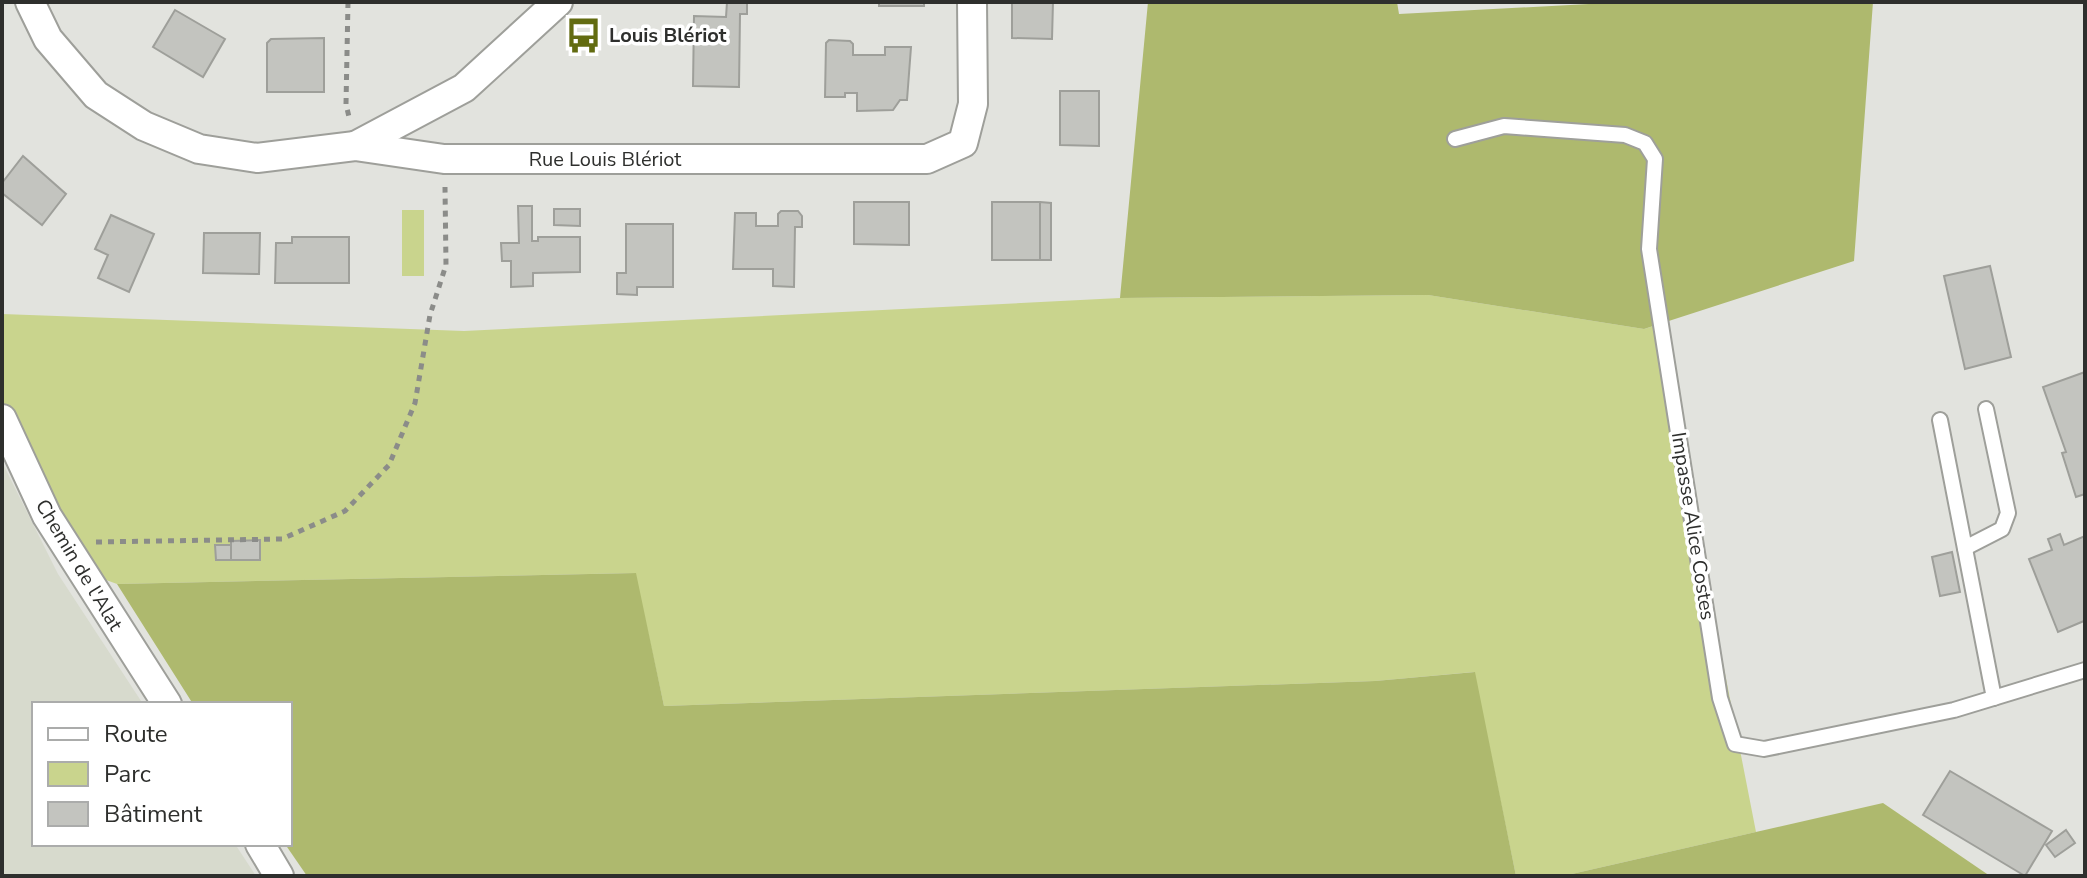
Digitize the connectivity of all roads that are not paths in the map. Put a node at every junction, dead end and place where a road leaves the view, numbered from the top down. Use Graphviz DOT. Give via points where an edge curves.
graph roads {
  1 [pos="30,2"];
  2 [pos="558,2"];
  3 [pos="972,2"];
  4 [pos="1455,139"];
  5 [pos="355,146"];
  6 [pos="1986,409"];
  7 [pos="2,419"];
  8 [pos="1940,420"];
  9 [pos="1965,548"];
  10 [pos="2085,670"];
  11 [pos="1994,698"];
  12 [pos="166,702"];
  13 [pos="261,846"];
  14 [pos="279,876"];
  1 -- 5 [label="street" via="48,39 96,95 144,126 199,149 257,158"];
  2 -- 5 [label="street" via="464,88"];
  3 -- 5 [label="street, Rue Louis Blériot" via="973,104 963,143 927,159 444,159"];
  4 -- 11 [label="lane, Impasse Alice Costes" via="1504,126 1625,135 1645,143 1655,159 1649,249 1720,698 1735,744 1764,749"];
  6 -- 9 [label="lane" via="2008,513 2002,529"];
  7 -- 12 [label="street, Chemin de l'Alat" via="47,516"];
  8 -- 9 [label="lane"];
  9 -- 11 [label="lane"];
  10 -- 11 [label="lane, Impasse Alice Costes"];
  13 -- 14 [label="street"];
}
